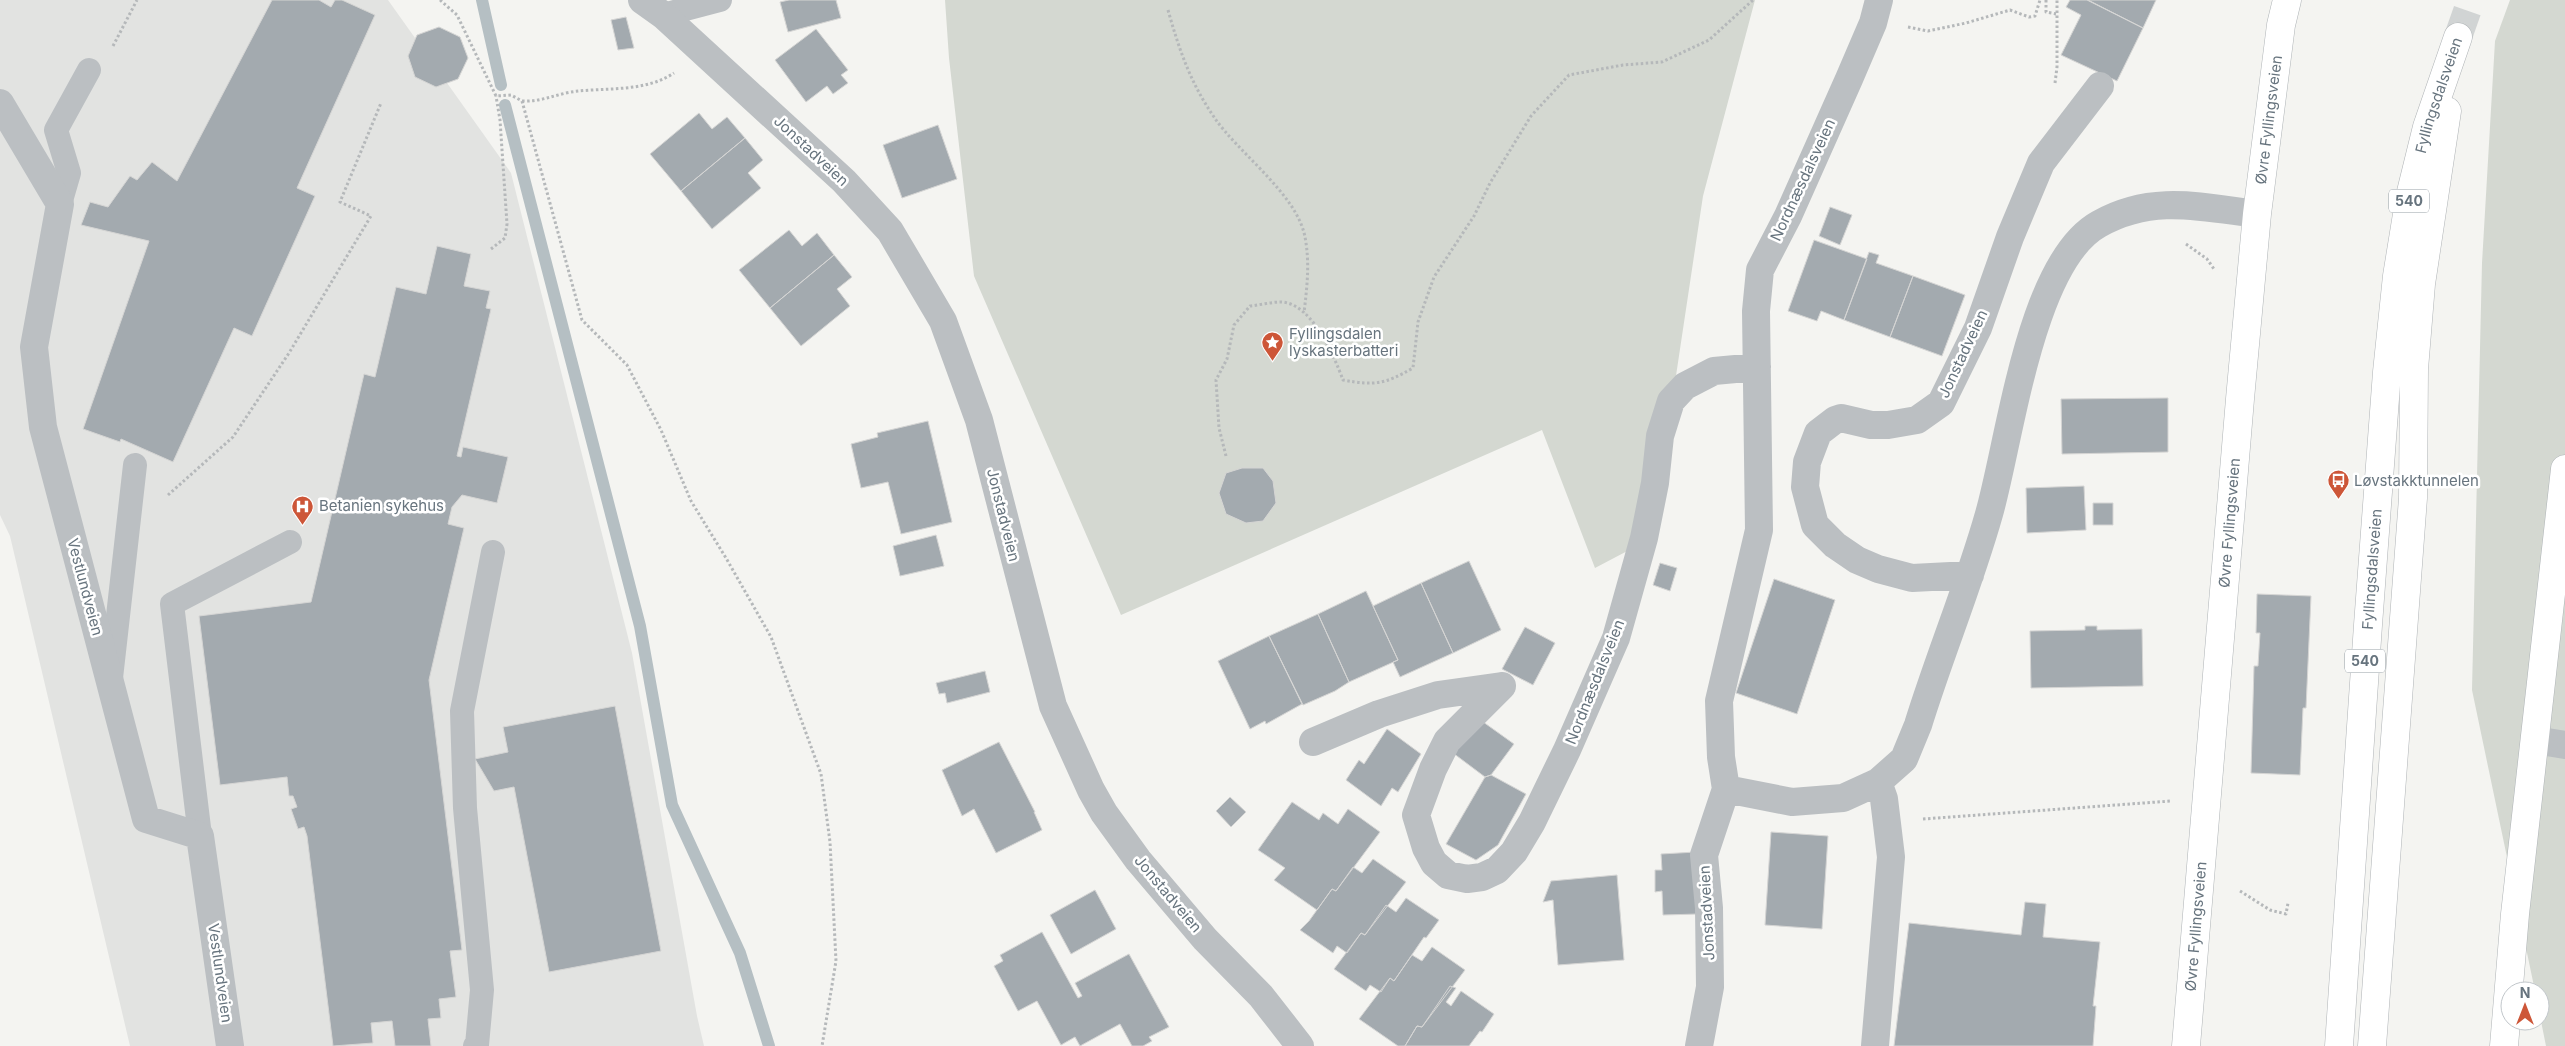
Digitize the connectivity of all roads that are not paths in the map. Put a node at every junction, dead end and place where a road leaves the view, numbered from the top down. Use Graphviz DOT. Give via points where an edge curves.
graph roads {
  1 [pos="720,0"];
  2 [pos="2287,0"];
  3 [pos="652,8"];
  4 [pos="1876,10"];
  5 [pos="89,70"];
  6 [pos="2100,86"];
  7 [pos="0,103"];
  8 [pos="60,204"];
  9 [pos="2257,214"];
  10 [pos="1757,367"];
  11 [pos="135,465"];
  12 [pos="2565,469"];
  13 [pos="290,542"];
  14 [pos="493,552"];
  15 [pos="1970,575"];
  16 [pos="110,682"];
  17 [pos="2535,740"];
  18 [pos="1313,742"];
  19 [pos="2565,744"];
  20 [pos="1878,782"];
  21 [pos="1726,789"];
  22 [pos="200,836"];
  23 [pos="230,1046"];
  24 [pos="475,1046"];
  25 [pos="1300,1046"];
  26 [pos="1699,1046"];
  27 [pos="1875,1046"];
  28 [pos="2186,1046"];
  29 [pos="2339,1046"];
  30 [pos="2372,1046"];
  31 [pos="2504,1046"];
  1 -- 3 [label="lane, Jonstadveien"];
  2 -- 9 [label="main road, Øvre Fyllingsveien"];
  3 -- 25 [label="street, Jonstadveien" via="844,180 890,231 943,321 979,420 1053,706 1091,790 1138,860 1206,939 1261,996"];
  4 -- 10 [label="street, Nordnæsdalsveien" via="1788,216 1760,270 1756,311"];
  5 -- 8 [label="lane" via="56,130 69,173"];
  6 -- 15 [label="street, Jonstadveien" via="2041,163 2010,237 1978,328 1941,403 1917,420 1888,425 1841,418 1834,420 1818,433 1807,462 1805,487 1815,525 1835,545 1857,560 1912,578"];
  7 -- 8 [label="street"];
  8 -- 16 [label="street, Vestlundveien" via="34,347 43,427"];
  9 -- 15 [label="street" via="2175,203 2146,206 2098,224 2071,248 2053,276 2036,326"];
  9 -- 28 [label="main road, Øvre Fyllingsveien"];
  10 -- 18 [label="street, Nordnæsdalsveien" via="1714,371 1685,386 1671,401 1660,436 1644,538 1616,638 1532,822 1514,852 1497,870 1467,879 1448,875 1434,863 1416,815 1447,741 1502,686 1438,695 1380,714"];
  10 -- 21 [label="street, Nordnæsdalsveien" via="1759,530 1719,701"];
  11 -- 16 [label="lane"];
  12 -- 17 [label="main road"];
  13 -- 22 [label="lane" via="172,604"];
  14 -- 24 [label="lane" via="462,711 465,808 482,990"];
  15 -- 20 [label="street" via="1904,759"];
  16 -- 22 [label="street, Vestlundveien" via="146,819"];
  17 -- 19 [label="street"];
  17 -- 31 [label="main road"];
  20 -- 21 [label="street" via="1843,798 1792,802"];
  20 -- 27 [label="street" via="1891,857"];
  21 -- 26 [label="street, Jonstadveien" via="1704,855 1709,908 1710,987"];
  22 -- 23 [label="street, Vestlundveien"];
  29 -- 30 [label="main road, Fyllingsdalsveien / 540" via="2366,644 2397,276 2410,196 2427,127 2458,37 2421,294 2414,369 2413,498"];
}
